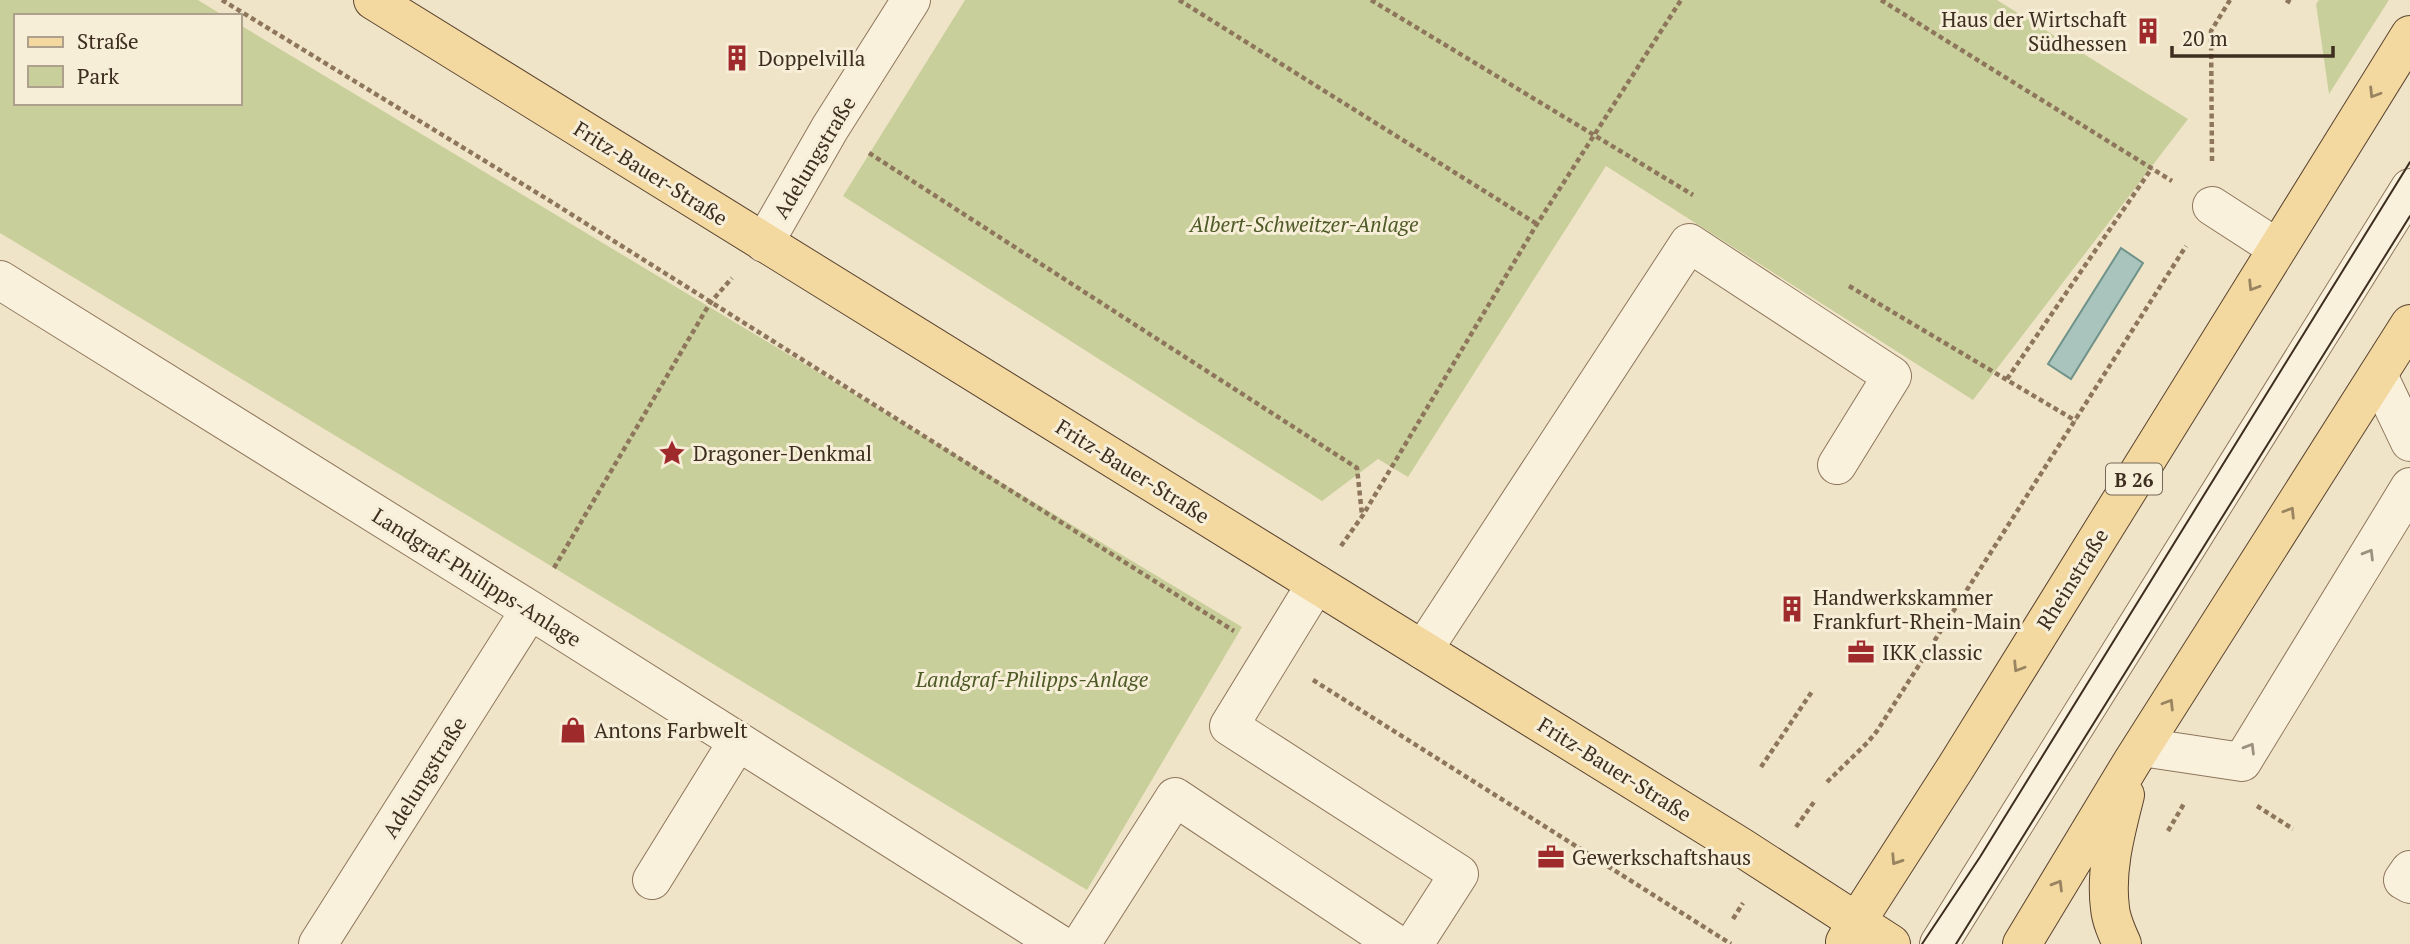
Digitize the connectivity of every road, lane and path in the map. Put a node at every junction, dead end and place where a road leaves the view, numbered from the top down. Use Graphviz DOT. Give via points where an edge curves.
graph roads {
  1 [pos="222,0"];
  2 [pos="373,0"];
  3 [pos="911,0"];
  4 [pos="1179,0"];
  5 [pos="1681,0"];
  6 [pos="1881,0"];
  7 [pos="2230,0"];
  8 [pos="2286,0"];
  9 [pos="2293,4"];
  10 [pos="2410,35"];
  11 [pos="830,128"];
  12 [pos="2152,168"];
  13 [pos="2410,188"];
  14 [pos="2212,206"];
  15 [pos="1537,224"];
  16 [pos="764,243"];
  17 [pos="2277,248"];
  18 [pos="0,280"];
  19 [pos="709,303"];
  20 [pos="2410,324"];
  21 [pos="2378,375"];
  22 [pos="2007,379"];
  23 [pos="2410,442"];
  24 [pos="1837,466"];
  25 [pos="2410,486"];
  26 [pos="572,538"];
  27 [pos="1316,584"];
  28 [pos="530,610"];
  29 [pos="1423,650"];
  30 [pos="1273,655"];
  31 [pos="1813,690"];
  32 [pos="738,741"];
  33 [pos="2137,754"];
  34 [pos="2227,759"];
  35 [pos="1761,766"];
  36 [pos="1827,782"];
  37 [pos="2162,841"];
  38 [pos="2410,870"];
  39 [pos="652,880"];
  40 [pos="2410,884"];
  41 [pos="1850,932"];
  42 [pos="318,944"];
  43 [pos="1059,944"];
  44 [pos="1081,944"];
  45 [pos="1396,944"];
  46 [pos="1414,944"];
  47 [pos="1731,944"];
  48 [pos="1891,944"];
  49 [pos="1939,944"];
  50 [pos="2022,944"];
  51 [pos="2122,944"];
  1 -- 19 [label="path"];
  2 -- 16 [label="main road, Fritz-Bauer-Straße"];
  3 -- 11 [label="street, Adelungstraße"];
  4 -- 15 [label="path"];
  5 -- 15 [label="path"];
  6 -- 12 [label="path"];
  7 -- 14 [label="path" via="2211,31"];
  8 -- 9 [label="path"];
  10 -- 17 [label="main road, Rheinstraße / B 26, one-way"];
  11 -- 15 [label="path" via="1357,468 1363,516"];
  11 -- 16 [label="street, Adelungstraße"];
  12 -- 14 [label="path"];
  12 -- 22 [label="path"];
  13 -- 49 [label="street"];
  14 -- 17 [label="street"];
  14 -- 36 [label="path" via="1877,731"];
  16 -- 19 [label="path"];
  16 -- 27 [label="main road, Fritz-Bauer-Straße"];
  17 -- 41 [label="main road, Rheinstraße / B 26, one-way"];
  18 -- 28 [label="street, Landgraf-Philipps-Anlage"];
  19 -- 26 [label="path"];
  19 -- 30 [label="path"];
  20 -- 21 [label="main road"];
  21 -- 23 [label="street"];
  33 -- 21 [label="main road, one-way"];
  24 -- 29 [label="street" via="1892,376 1689,243"];
  34 -- 25 [label="street, one-way" via="2242,762"];
  27 -- 29 [label="main road, Fritz-Bauer-Straße"];
  27 -- 30 [label="street"];
  28 -- 32 [label="street, Landgraf-Philipps-Anlage"];
  28 -- 42 [label="street, Adelungstraße"];
  29 -- 41 [label="main road, Fritz-Bauer-Straße" via="1741,846"];
  30 -- 46 [label="street" via="1229,726 1459,874"];
  30 -- 47 [label="path"];
  31 -- 35 [label="path"];
  32 -- 39 [label="street"];
  32 -- 43 [label="street, Landgraf-Philipps-Anlage"];
  33 -- 34 [label="street"];
  50 -- 33 [label="main road, one-way"];
  33 -- 51 [label="main road" via="2114,841 2110,878 2110,909"];
  34 -- 37 [label="path" via="2189,796"];
  38 -- 40 [label="street" via="2403,880"];
  41 -- 48 [label="main road, Fritz-Bauer-Straße"];
  44 -- 45 [label="street" via="1175,797"];
}
